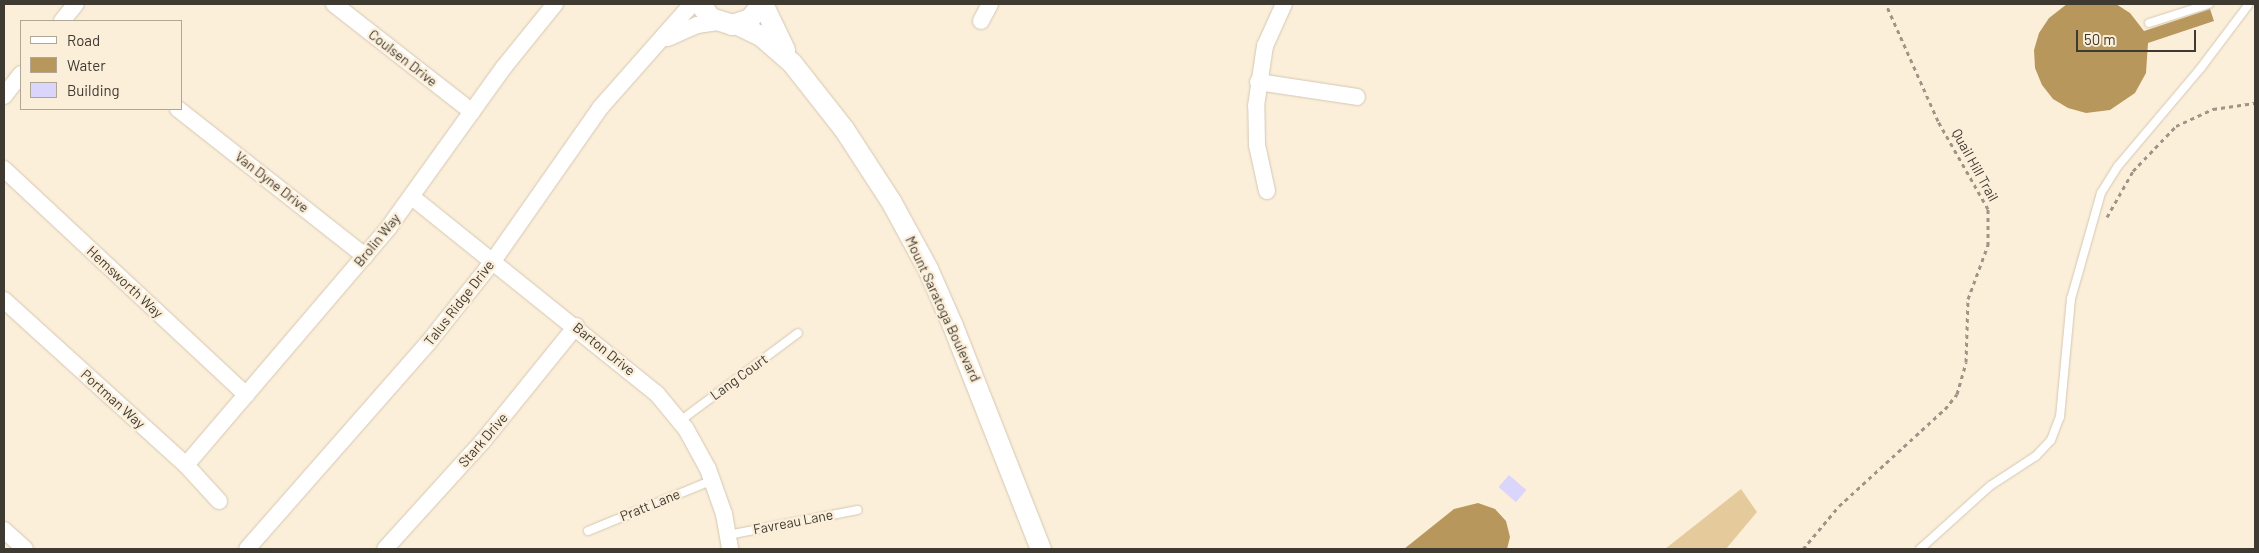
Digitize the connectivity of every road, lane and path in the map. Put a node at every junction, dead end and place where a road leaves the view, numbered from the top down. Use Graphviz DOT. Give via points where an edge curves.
graph roads {
  1 [pos="76,4"];
  2 [pos="334,4"];
  3 [pos="555,4"];
  4 [pos="692,4"];
  5 [pos="700,4"];
  6 [pos="763,4"];
  7 [pos="990,4"];
  8 [pos="1284,4"];
  9 [pos="1886,4"];
  10 [pos="2209,4"];
  11 [pos="2249,4"];
  12 [pos="65,20"];
  13 [pos="981,21"];
  14 [pos="727,23"];
  15 [pos="2149,23"];
  16 [pos="655,46"];
  17 [pos="792,63"];
  18 [pos="20,75"];
  19 [pos="1258,82"];
  20 [pos="4,96"];
  21 [pos="1357,97"];
  22 [pos="2255,102"];
  23 [pos="179,110"];
  24 [pos="472,112"];
  25 [pos="4,169"];
  26 [pos="1267,191"];
  27 [pos="412,197"];
  28 [pos="2087,247"];
  29 [pos="366,256"];
  30 [pos="493,261"];
  31 [pos="4,300"];
  32 [pos="576,326"];
  33 [pos="798,333"];
  34 [pos="246,396"];
  35 [pos="680,421"];
  36 [pos="186,466"];
  37 [pos="713,480"];
  38 [pos="220,501"];
  39 [pos="858,510"];
  40 [pos="4,530"];
  41 [pos="588,531"];
  42 [pos="729,542"];
  43 [pos="26,549"];
  44 [pos="248,549"];
  45 [pos="385,549"];
  46 [pos="1041,549"];
  47 [pos="1803,549"];
  48 [pos="1920,549"];
  1 -- 12 [label="street"];
  2 -- 24 [label="street, Coulsen Drive"];
  3 -- 24 [label="street, Brolin Way"];
  4 -- 16 [label="street, Talus Ridge Drive"];
  5 -- 14 [label="street, Mount Saratoga Boulevard" via="706,13"];
  6 -- 14 [label="street" via="750,19"];
  6 -- 17 [label="street, Mount Saratoga Boulevard" via="768,21"];
  7 -- 13 [label="street"];
  8 -- 19 [label="street" via="1265,46"];
  9 -- 47 [label="path, Quail Hill Trail" via="1938,121 1988,209 1988,244 1968,299 1966,362 1957,394 1945,409 1844,501"];
  10 -- 15 [label="lane"];
  11 -- 28 [label="lane" via="2109,179 2096,204"];
  14 -- 16 [label="street, Talus Ridge Drive" via="686,29"];
  14 -- 17 [label="street, Mount Saratoga Boulevard" via="761,36"];
  16 -- 30 [label="street, Talus Ridge Drive" via="600,108"];
  17 -- 46 [label="street, Mount Saratoga Boulevard" via="868,166 928,269 977,382"];
  18 -- 20 [label="street"];
  19 -- 21 [label="street"];
  19 -- 26 [label="street" via="1255,129"];
  22 -- 28 [label="path" via="2200,113 2166,134 2133,171"];
  23 -- 29 [label="street, Van Dyne Drive"];
  24 -- 27 [label="street, Brolin Way"];
  25 -- 34 [label="street, Hemsworth Way"];
  27 -- 29 [label="street, Brolin Way"];
  27 -- 30 [label="street, Barton Drive"];
  28 -- 48 [label="lane" via="2068,315 2060,417 2051,440 2036,456 1990,486"];
  29 -- 34 [label="street, Brolin Way"];
  30 -- 32 [label="street, Barton Drive"];
  30 -- 44 [label="street, Talus Ridge Drive" via="389,389"];
  31 -- 36 [label="street, Portman Way"];
  32 -- 35 [label="street, Barton Drive" via="642,379"];
  32 -- 45 [label="street, Stark Drive" via="500,420"];
  33 -- 35 [label="lane, Lang Court"];
  34 -- 36 [label="street, Brolin Way"];
  35 -- 37 [label="street, Barton Drive" via="698,448"];
  36 -- 38 [label="street, Portman Way"];
  37 -- 41 [label="lane, Pratt Lane"];
  37 -- 42 [label="street, Barton Drive"];
  39 -- 42 [label="lane, Favreau Lane"];
  40 -- 43 [label="street"];
}
